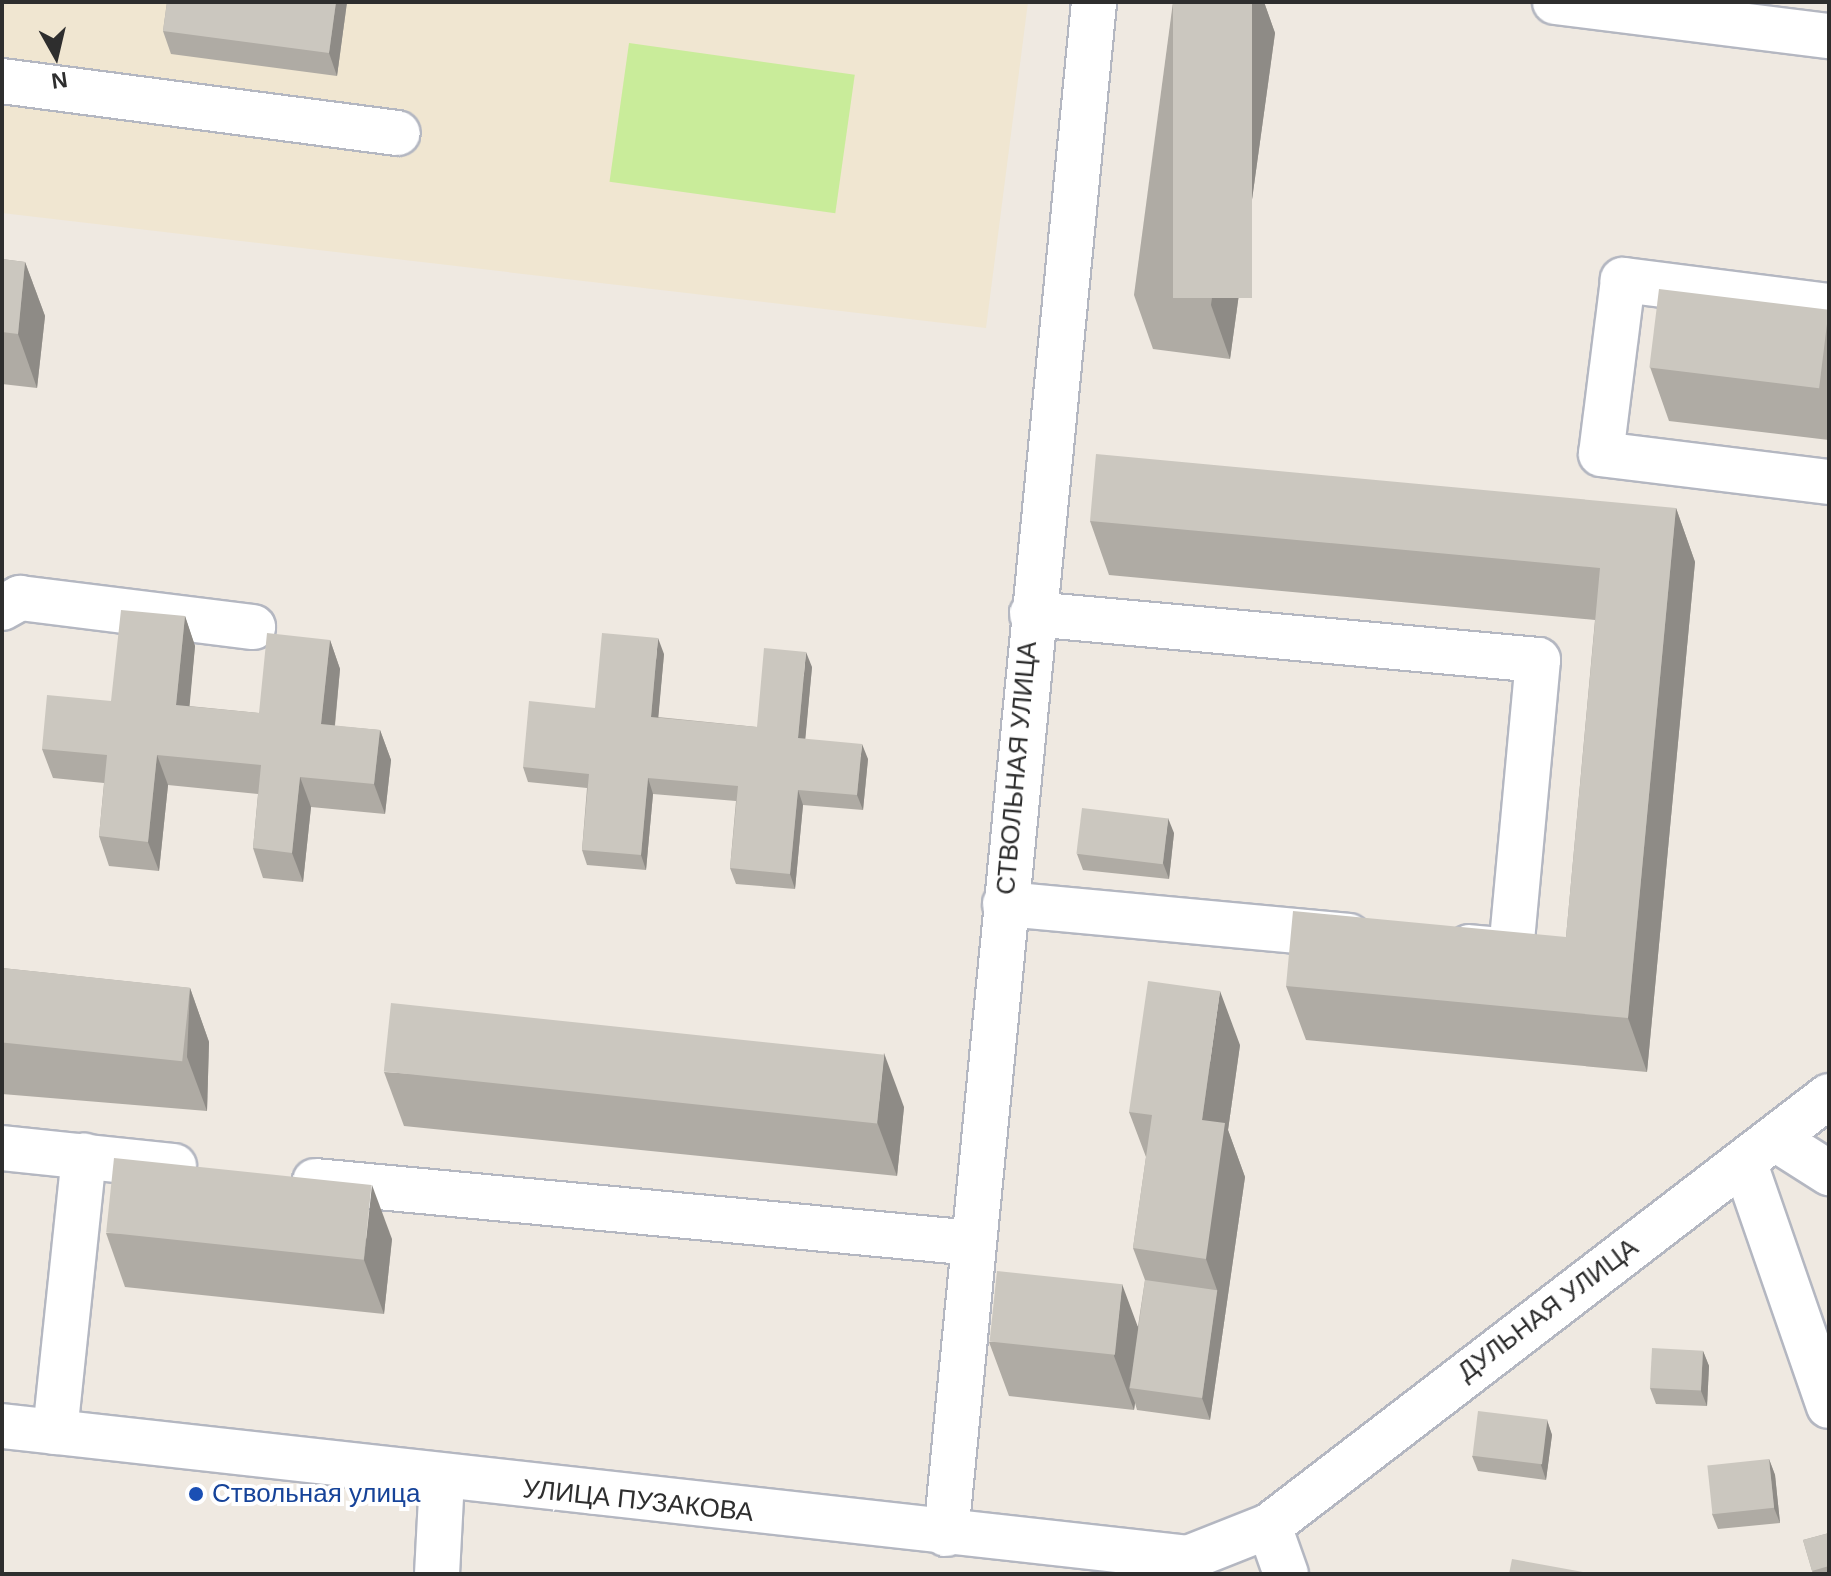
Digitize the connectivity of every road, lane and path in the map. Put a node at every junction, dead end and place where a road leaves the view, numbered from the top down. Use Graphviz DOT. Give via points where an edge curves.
graph roads {
  1 [pos="1094,2"];
  2 [pos="1555,2"];
  3 [pos="1829,36"];
  4 [pos="2,81"];
  5 [pos="398,133"];
  6 [pos="1829,306"];
  7 [pos="1829,482"];
  8 [pos="2,608"];
  9 [pos="1032,614"];
  10 [pos="253,627"];
  11 [pos="1005,904"];
  12 [pos="1385,939"];
  13 [pos="1432,943"];
  14 [pos="1829,1096"];
  15 [pos="2,1148"];
  16 [pos="1761,1152"];
  17 [pos="84,1156"];
  18 [pos="224,1172"];
  19 [pos="1829,1173"];
  20 [pos="271,1176"];
  21 [pos="973,1243"];
  22 [pos="1829,1406"];
  23 [pos="2,1426"];
  24 [pos="55,1432"];
  25 [pos="442,1480"];
  26 [pos="1269,1526"];
  27 [pos="946,1534"];
  28 [pos="437,1574"];
  29 [pos="1286,1574"];
  1 -- 9 [label="street, СТВОЛЬНАЯ УЛИЦА"];
  2 -- 3 [label="street"];
  4 -- 5 [label="street"];
  6 -- 7 [label="street" via="1623,280 1601,454"];
  8 -- 10 [label="street" via="20,598"];
  9 -- 11 [label="street, СТВОЛЬНАЯ УЛИЦА"];
  9 -- 13 [label="street" via="1538,660 1511,951"];
  11 -- 12 [label="street"];
  11 -- 21 [label="street, СТВОЛЬНАЯ УЛИЦА"];
  14 -- 16 [label="street, ДУЛЬНАЯ УЛИЦА"];
  15 -- 17 [label="street"];
  16 -- 19 [label="street"];
  16 -- 22 [label="street"];
  16 -- 26 [label="street, ДУЛЬНАЯ УЛИЦА"];
  17 -- 18 [label="street"];
  17 -- 24 [label="street"];
  20 -- 21 [label="street"];
  21 -- 27 [label="street, СТВОЛЬНАЯ УЛИЦА"];
  23 -- 24 [label="street, УЛИЦА ПУЗАКОВА"];
  24 -- 25 [label="street, УЛИЦА ПУЗАКОВА"];
  25 -- 27 [label="street, УЛИЦА ПУЗАКОВА"];
  25 -- 28 [label="street"];
  26 -- 27 [label="street, УЛИЦА ПУЗАКОВА" via="1188,1558"];
  26 -- 29 [label="street"];
}
